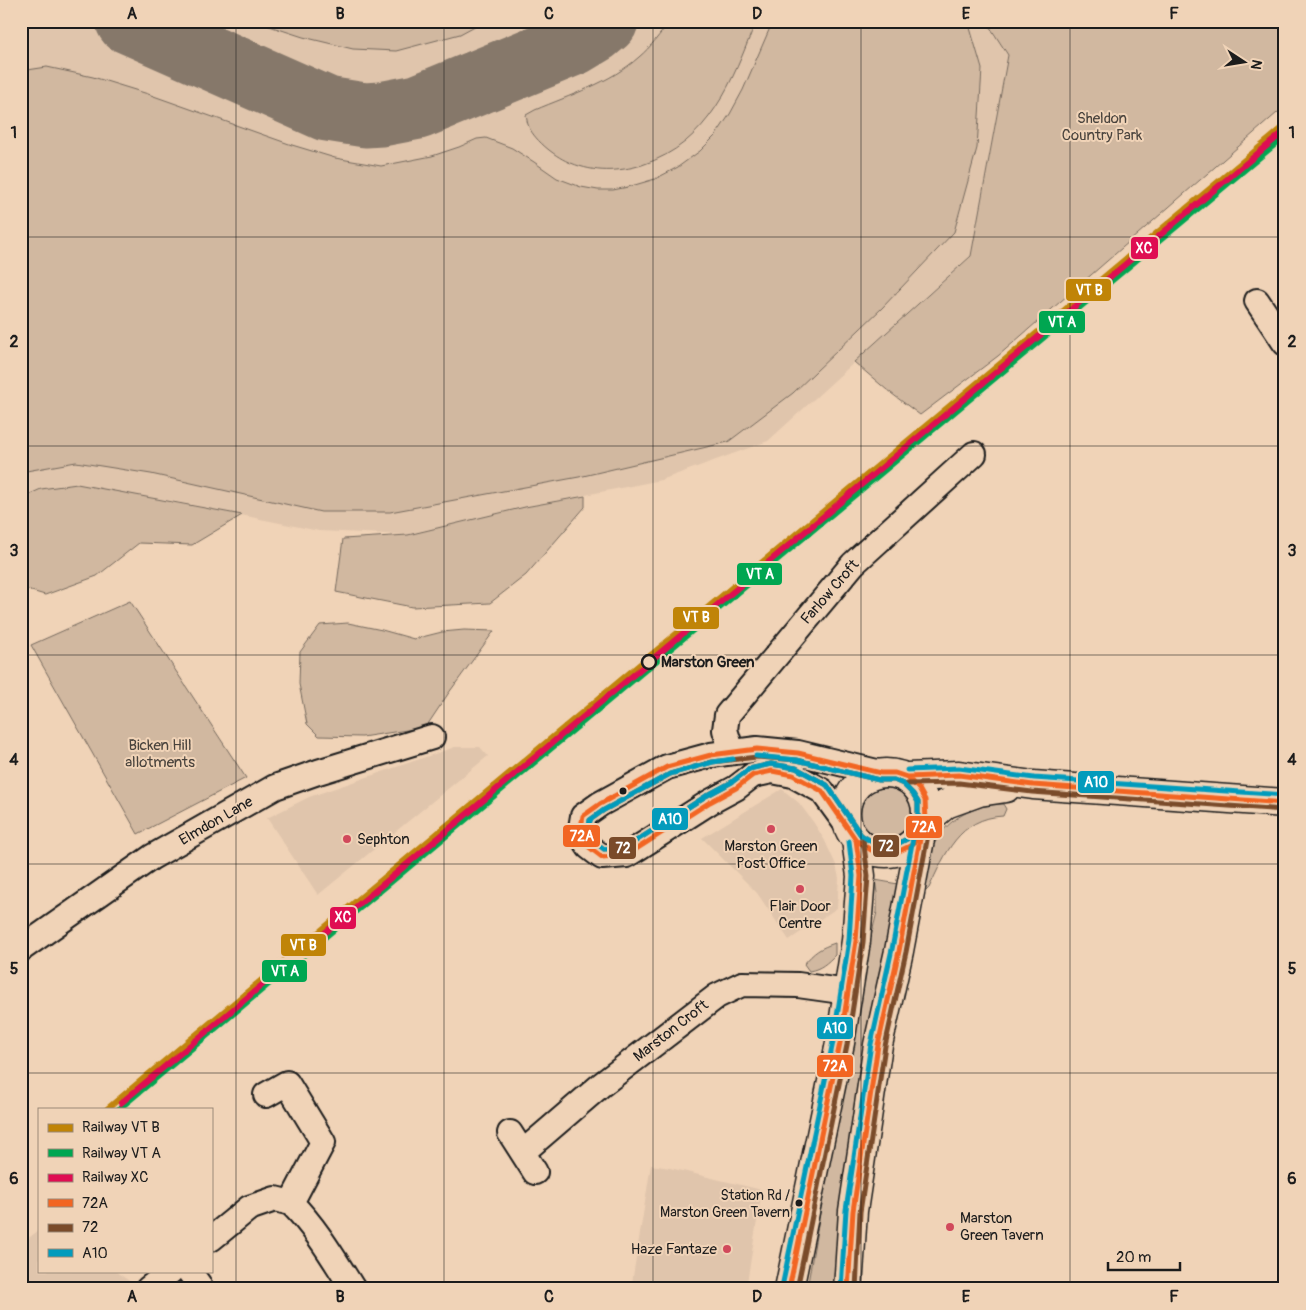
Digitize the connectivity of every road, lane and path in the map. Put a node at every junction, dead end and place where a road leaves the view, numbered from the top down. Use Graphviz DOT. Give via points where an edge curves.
graph roads {
  1 [pos="1257,301"];
  2 [pos="1285,343"];
  3 [pos="974,454"];
  4 [pos="432,737"];
  5 [pos="732,752"];
  6 [pos="894,775"];
  7 [pos="1033,785"];
  8 [pos="1285,802"];
  9 [pos="924,828"];
  10 [pos="852,834"];
  11 [pos="21,949"];
  12 [pos="848,992"];
  13 [pos="266,1095"];
  14 [pos="535,1172"];
  15 [pos="291,1203"];
  16 [pos="212,1238"];
  17 [pos="170,1272"];
  18 [pos="148,1289"];
  19 [pos="353,1289"];
  20 [pos="789,1289"];
  21 [pos="848,1289"];
  1 -- 2 [label="street"];
  3 -- 5 [label="street, Farlow Croft" via="853,564 726,715 725,730"];
  4 -- 11 [label="street, Elmdon Lane" via="274,787 152,858"];
  5 -- 6 [label="street" via="757,748 798,752"];
  5 -- 10 [label="street" via="667,767 637,783 583,816 580,834 588,847 602,857 627,855 753,775 772,771 794,775 822,791"];
  6 -- 7 [label="street" via="959,775"];
  6 -- 9 [label="street" via="919,789 925,800"];
  6 -- 10 [label="street" via="873,774 852,791 846,804 846,814"];
  7 -- 8 [label="street"];
  7 -- 9 [label="street" via="979,792 946,804"];
  9 -- 10 [label="street" via="912,845 895,853 871,850"];
  9 -- 21 [label="street" via="878,1044 853,1211"];
  10 -- 12 [label="street" via="861,876"];
  12 -- 14 [label="street, Marston Croft" via="798,985 742,984 717,996 601,1085 516,1142"];
  12 -- 20 [label="street"];
  13 -- 15 [label="street" via="287,1083 323,1142"];
  15 -- 16 [label="street" via="275,1199 249,1208"];
  15 -- 19 [label="street" via="305,1217"];
  17 -- 18 [label="street"];
}
